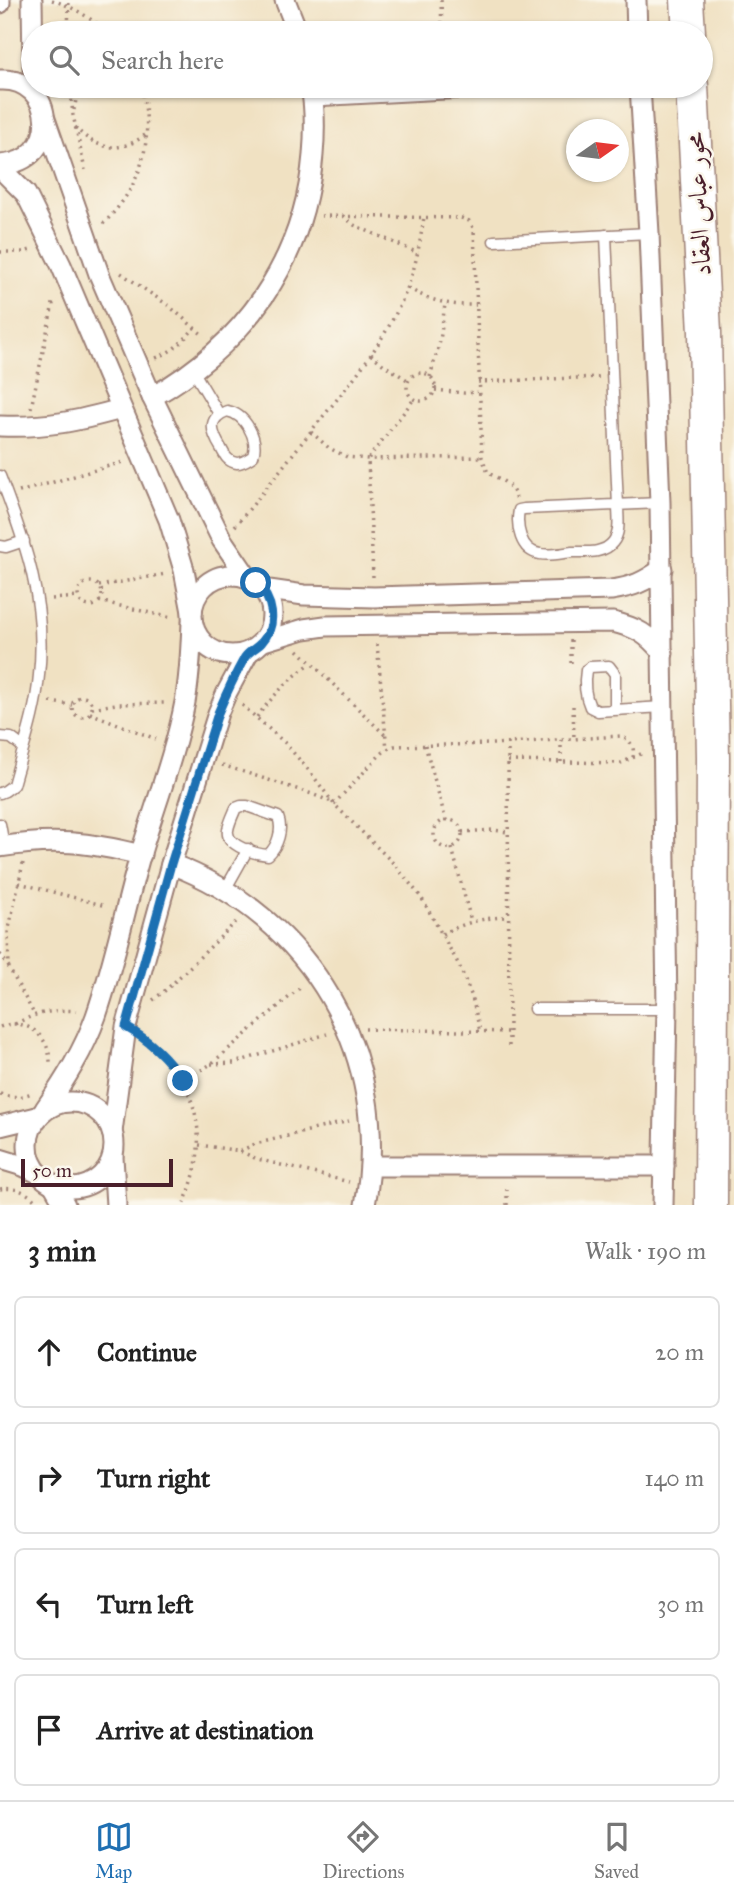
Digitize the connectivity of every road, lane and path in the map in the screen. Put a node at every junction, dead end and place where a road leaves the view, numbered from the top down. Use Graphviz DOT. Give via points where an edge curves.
graph roads {
  1 [pos="32,0"];
  2 [pos="52,0"];
  3 [pos="285,0"];
  4 [pos="441,0"];
  5 [pos="636,0"];
  6 [pos="688,0"];
  7 [pos="69,3"];
  8 [pos="32,21"];
  9 [pos="68,21"];
  10 [pos="95,21"];
  11 [pos="293,21"];
  12 [pos="442,21"];
  13 [pos="637,21"];
  14 [pos="689,21"];
  15 [pos="0,80"];
  16 [pos="21,84"];
  17 [pos="39,98"];
  18 [pos="78,98"];
  19 [pos="143,98"];
  20 [pos="312,98"];
  21 [pos="641,98"];
  22 [pos="693,98"];
  23 [pos="73,115"];
  24 [pos="45,119"];
  25 [pos="75,127"];
  26 [pos="147,134"];
  27 [pos="0,167"];
  28 [pos="303,215"];
  29 [pos="343,216"];
  30 [pos="424,217"];
  31 [pos="649,233"];
  32 [pos="85,234"];
  33 [pos="606,235"];
  34 [pos="494,241"];
  35 [pos="418,253"];
  36 [pos="61,265"];
  37 [pos="113,268"];
  38 [pos="408,288"];
  39 [pos="445,304"];
  40 [pos="476,305"];
  41 [pos="194,328"];
  42 [pos="219,350"];
  43 [pos="371,354"];
  44 [pos="156,358"];
  45 [pos="194,372"];
  46 [pos="430,376"];
  47 [pos="612,377"];
  48 [pos="409,381"];
  49 [pos="478,382"];
  50 [pos="435,390"];
  51 [pos="479,392"];
  52 [pos="152,397"];
  53 [pos="414,400"];
  54 [pos="121,409"];
  55 [pos="219,414"];
  56 [pos="0,426"];
  57 [pos="27,427"];
  58 [pos="311,432"];
  59 [pos="143,456"];
  60 [pos="482,457"];
  61 [pos="368,459"];
  62 [pos="0,476"];
  63 [pos="7,495"];
  64 [pos="660,503"];
  65 [pos="618,506"];
  66 [pos="519,510"];
  67 [pos="222,540"];
  68 [pos="24,541"];
  69 [pos="0,546"];
  70 [pos="662,569"];
  71 [pos="184,570"];
  72 [pos="255,583"];
  73 [pos="99,586"];
  74 [pos="78,597"];
  75 [pos="374,597"];
  76 [pos="38,600"];
  77 [pos="99,601"];
  78 [pos="192,617"];
  79 [pos="375,624"];
  80 [pos="265,642"];
  81 [pos="663,653"];
  82 [pos="311,663"];
  83 [pos="227,692"];
  84 [pos="35,700"];
  85 [pos="185,702"];
  86 [pos="72,705"];
  87 [pos="664,707"];
  88 [pos="615,710"];
  89 [pos="91,711"];
  90 [pos="257,717"];
  91 [pos="0,737"];
  92 [pos="386,737"];
  93 [pos="561,740"];
  94 [pos="508,743"];
  95 [pos="425,745"];
  96 [pos="23,747"];
  97 [pos="174,747"];
  98 [pos="387,749"];
  99 [pos="664,750"];
  100 [pos="633,758"];
  101 [pos="204,759"];
  102 [pos="508,761"];
  103 [pos="561,762"];
  104 [pos="0,793"];
  105 [pos="334,804"];
  106 [pos="446,821"];
  107 [pos="0,824"];
  108 [pos="462,832"];
  109 [pos="508,832"];
  110 [pos="27,842"];
  111 [pos="2,847"];
  112 [pos="452,848"];
  113 [pos="247,849"];
  114 [pos="141,855"];
  115 [pos="171,864"];
  116 [pos="19,883"];
  117 [pos="225,890"];
  118 [pos="251,907"];
  119 [pos="125,912"];
  120 [pos="509,917"];
  121 [pos="471,921"];
  122 [pos="442,934"];
  123 [pos="0,954"];
  124 [pos="9,968"];
  125 [pos="316,974"];
  126 [pos="152,1001"];
  127 [pos="534,1009"];
  128 [pos="667,1009"];
  129 [pos="34,1014"];
  130 [pos="96,1016"];
  131 [pos="15,1024"];
  132 [pos="0,1027"];
  133 [pos="126,1027"];
  134 [pos="346,1028"];
  135 [pos="480,1031"];
  136 [pos="509,1032"];
  137 [pos="509,1047"];
  138 [pos="211,1064"];
  139 [pos="50,1067"];
  140 [pos="183,1081"];
  141 [pos="33,1093"];
  142 [pos="0,1094"];
  143 [pos="41,1113"];
  144 [pos="369,1116"];
  145 [pos="0,1126"];
  146 [pos="112,1132"];
  147 [pos="199,1145"];
  148 [pos="240,1151"];
  149 [pos="113,1155"];
  150 [pos="0,1159"];
  151 [pos="370,1166"];
  152 [pos="664,1166"];
  153 [pos="45,1179"];
  154 [pos="0,1189"];
  155 [pos="367,1196"];
  156 [pos="39,1205"];
  157 [pos="65,1205"];
  158 [pos="116,1205"];
  159 [pos="183,1205"];
  160 [pos="663,1205"];
  161 [pos="711,1205"];
  1 -- 8 [label="street"];
  2 -- 7 [label="path"];
  3 -- 11 [label="street"];
  4 -- 12 [label="path"];
  5 -- 13 [label="street"];
  6 -- 14 [label="main road"];
  7 -- 9 [label="path"];
  7 -- 10 [label="path"];
  15 -- 16 [label="street"];
  17 -- 24 [label="street"];
  18 -- 23 [label="path"];
  19 -- 26 [label="path"];
  20 -- 28 [label="street" via="312,176"];
  21 -- 31 [label="street"];
  22 -- 161 [label="main road, محور عباس العقاد" via="705,332 713,757"];
  24 -- 27 [label="street" via="37,148 26,159"];
  24 -- 32 [label="street"];
  25 -- 26 [label="path" via="96,144 110,147 136,142"];
  26 -- 32 [label="path" via="143,160 120,208 101,227"];
  27 -- 36 [label="street" via="26,194"];
  28 -- 29 [label="path"];
  28 -- 42 [label="street" via="270,289"];
  29 -- 30 [label="path"];
  29 -- 35 [label="path"];
  30 -- 35 [label="path"];
  30 -- 40 [label="path" via="461,218 474,229"];
  31 -- 33 [label="lane"];
  31 -- 64 [label="street"];
  32 -- 52 [label="street"];
  33 -- 34 [label="lane"];
  33 -- 47 [label="lane"];
  35 -- 38 [label="path"];
  36 -- 54 [label="street"];
  36 -- 57 [label="path"];
  37 -- 41 [label="path"];
  38 -- 39 [label="path"];
  38 -- 43 [label="path"];
  39 -- 40 [label="path"];
  39 -- 46 [label="path"];
  40 -- 49 [label="path"];
  41 -- 42 [label="path"];
  41 -- 44 [label="path" via="171,352"];
  42 -- 45 [label="street"];
  43 -- 48 [label="path"];
  43 -- 58 [label="path"];
  45 -- 52 [label="street"];
  45 -- 55 [label="lane"];
  46 -- 48 [label="path" via="418,374"];
  46 -- 50 [label="path"];
  47 -- 49 [label="path"];
  47 -- 65 [label="lane"];
  48 -- 53 [label="path" via="407,389"];
  49 -- 51 [label="path"];
  50 -- 51 [label="path"];
  50 -- 53 [label="path" via="429,399"];
  51 -- 60 [label="path"];
  52 -- 67 [label="street"];
  53 -- 61 [label="path"];
  54 -- 57 [label="street" via="75,422"];
  54 -- 59 [label="street"];
  55 -- 55 [label="lane" via="213,433 227,459 241,463 253,456 256,443 242,417 235,412"];
  56 -- 57 [label="street"];
  58 -- 61 [label="path" via="348,457"];
  58 -- 67 [label="path"];
  59 -- 63 [label="path"];
  59 -- 71 [label="street"];
  60 -- 61 [label="path"];
  60 -- 66 [label="path" via="488,473 504,480 515,494"];
  61 -- 75 [label="path"];
  62 -- 63 [label="lane"];
  63 -- 68 [label="lane"];
  64 -- 65 [label="lane"];
  64 -- 70 [label="street"];
  65 -- 66 [label="lane"];
  65 -- 66 [label="lane" via="618,534 602,551 539,554 522,540"];
  67 -- 72 [label="street"];
  68 -- 69 [label="lane"];
  68 -- 76 [label="lane"];
  70 -- 75 [label="street" via="647,580 611,590"];
  70 -- 81 [label="street"];
  71 -- 73 [label="path"];
  71 -- 78 [label="street"];
  72 -- 75 [label="street" via="304,595"];
  72 -- 78 [label="street" via="236,575 212,580 195,599"];
  72 -- 80 [label="street" via="272,609"];
  73 -- 74 [label="path" via="84,583"];
  73 -- 77 [label="path"];
  74 -- 76 [label="path"];
  74 -- 77 [label="path" via="90,607"];
  76 -- 84 [label="lane" via="41,637"];
  77 -- 78 [label="path"];
  78 -- 80 [label="street" via="201,641 218,653 228,655"];
  78 -- 85 [label="street"];
  79 -- 80 [label="street" via="326,626"];
  79 -- 81 [label="street" via="613,622 633,626"];
  79 -- 92 [label="path"];
  80 -- 82 [label="path"];
  80 -- 83 [label="street"];
  81 -- 87 [label="street"];
  82 -- 90 [label="path" via="290,678"];
  82 -- 92 [label="path"];
  83 -- 90 [label="path"];
  83 -- 101 [label="street"];
  84 -- 86 [label="path"];
  84 -- 96 [label="lane"];
  85 -- 89 [label="path" via="116,704"];
  85 -- 97 [label="street"];
  86 -- 89 [label="path" via="80,717"];
  86 -- 89 [label="path" via="84,696 92,703"];
  87 -- 88 [label="lane"];
  87 -- 99 [label="street"];
  88 -- 88 [label="lane" via="598,712 590,707 585,675 590,667 613,669"];
  89 -- 97 [label="path"];
  90 -- 105 [label="path" via="294,753"];
  91 -- 96 [label="lane"];
  92 -- 98 [label="path"];
  93 -- 94 [label="path"];
  93 -- 100 [label="path" via="620,736 632,744"];
  93 -- 103 [label="path"];
  94 -- 95 [label="path"];
  94 -- 102 [label="path"];
  95 -- 98 [label="path"];
  95 -- 106 [label="path"];
  96 -- 104 [label="lane" via="13,785"];
  97 -- 114 [label="street"];
  98 -- 105 [label="path"];
  99 -- 100 [label="path"];
  99 -- 128 [label="street"];
  100 -- 103 [label="path"];
  101 -- 105 [label="path"];
  101 -- 115 [label="street"];
  102 -- 103 [label="path"];
  102 -- 109 [label="path"];
  105 -- 122 [label="path" via="394,864 421,897"];
  106 -- 108 [label="path" via="456,823"];
  106 -- 112 [label="path" via="436,827 435,838 441,846"];
  107 -- 111 [label="lane"];
  108 -- 109 [label="path"];
  108 -- 112 [label="path" via="460,842"];
  109 -- 120 [label="path"];
  110 -- 111 [label="street"];
  110 -- 114 [label="street" via="78,843"];
  110 -- 116 [label="path"];
  112 -- 121 [label="path"];
  113 -- 113 [label="lane" via="228,838 236,808 247,806 278,817 280,830 272,851 268,855"];
  113 -- 117 [label="lane"];
  114 -- 119 [label="street"];
  115 -- 117 [label="street"];
  115 -- 133 [label="street"];
  116 -- 119 [label="path"];
  116 -- 124 [label="path" via="8,933"];
  117 -- 118 [label="street"];
  118 -- 125 [label="street"];
  118 -- 126 [label="path"];
  119 -- 130 [label="street"];
  120 -- 121 [label="path"];
  120 -- 136 [label="path"];
  121 -- 122 [label="path"];
  122 -- 135 [label="path" via="472,997"];
  123 -- 124 [label="path"];
  124 -- 129 [label="path"];
  125 -- 134 [label="street"];
  125 -- 138 [label="path"];
  127 -- 128 [label="lane"];
  128 -- 152 [label="street"];
  129 -- 130 [label="path" via="75,1010"];
  129 -- 131 [label="path"];
  130 -- 143 [label="street" via="65,1080"];
  131 -- 132 [label="path"];
  131 -- 139 [label="path" via="42,1038"];
  133 -- 140 [label="path" via="158,1049"];
  133 -- 146 [label="street"];
  134 -- 135 [label="path"];
  134 -- 138 [label="path" via="234,1063"];
  134 -- 144 [label="street" via="360,1067"];
  135 -- 136 [label="path"];
  136 -- 137 [label="path"];
  138 -- 140 [label="path"];
  140 -- 147 [label="path" via="192,1101"];
  141 -- 142 [label="path" via="23,1097"];
  143 -- 145 [label="street"];
  143 -- 146 [label="street" via="57,1103 85,1103 106,1119"];
  143 -- 153 [label="street" via="28,1139 28,1151"];
  144 -- 148 [label="path"];
  144 -- 151 [label="street"];
  146 -- 149 [label="street"];
  147 -- 148 [label="path"];
  147 -- 159 [label="path" via="197,1167"];
  148 -- 155 [label="path"];
  149 -- 153 [label="street" via="103,1174 85,1186 74,1188"];
  149 -- 158 [label="street"];
  150 -- 153 [label="street"];
  151 -- 152 [label="street"];
  151 -- 155 [label="street"];
  152 -- 160 [label="street"];
  153 -- 157 [label="street"];
  154 -- 156 [label="path" via="23,1191"];
}
